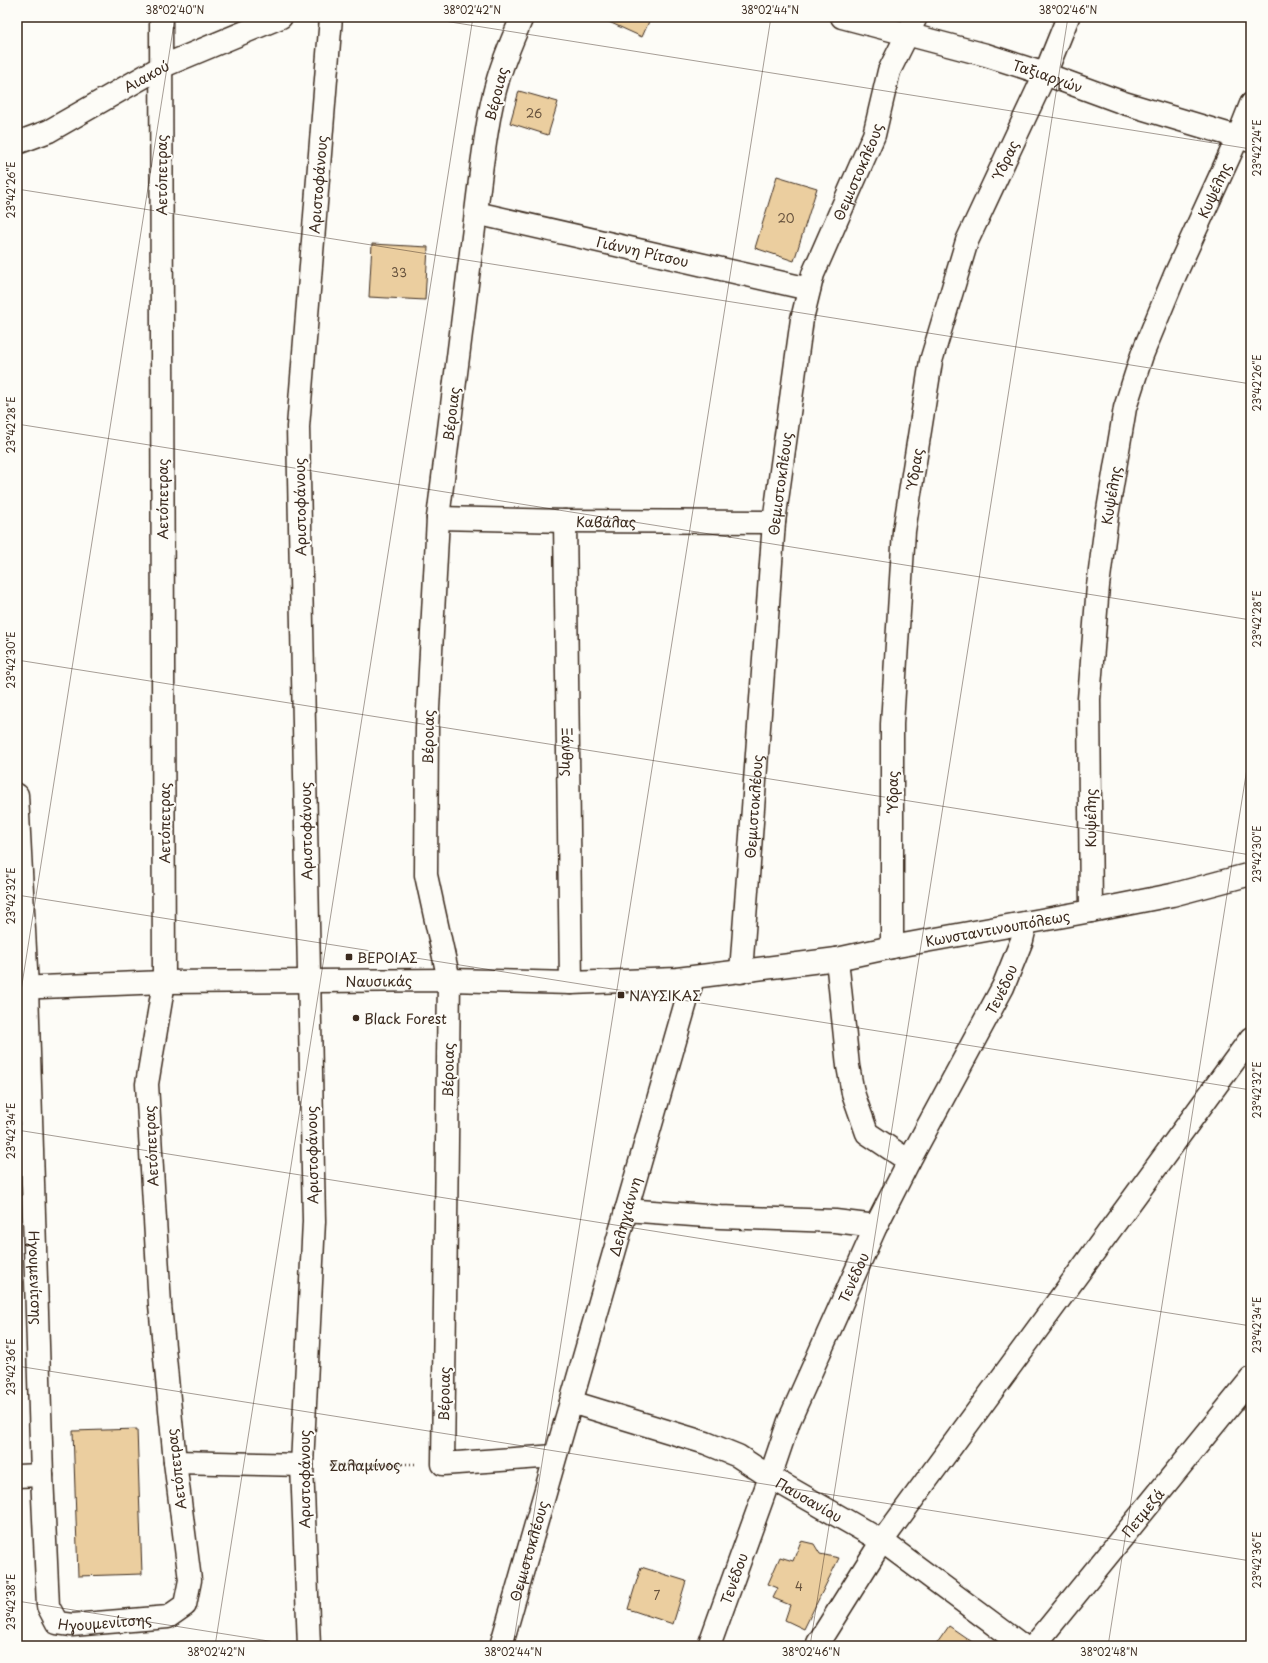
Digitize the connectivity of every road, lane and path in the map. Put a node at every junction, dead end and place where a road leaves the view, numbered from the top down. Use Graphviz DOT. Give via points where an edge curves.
graph roads {
  1 [pos="161,17"];
  2 [pos="280,17"];
  3 [pos="331,17"];
  4 [pos="522,17"];
  5 [pos="842,17"];
  6 [pos="1068,17"];
  7 [pos="912,25"];
  8 [pos="161,67"];
  9 [pos="1045,74"];
  10 [pos="1251,104"];
  11 [pos="1245,139"];
  12 [pos="17,143"];
  13 [pos="476,213"];
  14 [pos="809,290"];
  15 [pos="438,518"];
  16 [pos="565,521"];
  17 [pos="774,522"];
  18 [pos="17,795"];
  19 [pos="1251,874"];
  20 [pos="1091,911"];
  21 [pos="1026,923"];
  22 [pos="892,947"];
  23 [pos="837,959"];
  24 [pos="741,972"];
  25 [pos="693,978"];
  26 [pos="449,980"];
  27 [pos="309,981"];
  28 [pos="164,982"];
  29 [pos="571,983"];
  30 [pos="22,988"];
  31 [pos="1251,1038"];
  32 [pos="909,1161"];
  33 [pos="626,1210"];
  34 [pos="876,1226"];
  35 [pos="1251,1379"];
  36 [pos="571,1402"];
  37 [pos="555,1456"];
  38 [pos="175,1462"];
  39 [pos="443,1464"];
  40 [pos="302,1465"];
  41 [pos="42,1475"];
  42 [pos="17,1476"];
  43 [pos="770,1477"];
  44 [pos="882,1541"];
  45 [pos="168,1617"];
  46 [pos="818,1643"];
  47 [pos="309,1646"];
  48 [pos="500,1646"];
  49 [pos="709,1646"];
  50 [pos="1023,1646"];
  51 [pos="1034,1646"];
  1 -- 8 [label="street, Αετόπετρας"];
  2 -- 8 [label="street, Αιακού"];
  3 -- 27 [label="street, Αριστοφάνους" via="298,427"];
  4 -- 13 [label="street, Βέροιας" via="506,54 490,111"];
  5 -- 7 [label="street, Ταξιαρχών" via="870,26"];
  6 -- 9 [label="street, Ύδρας"];
  7 -- 9 [label="street, Ταξιαρχών" via="986,55"];
  7 -- 14 [label="street, Θεμιστοκλέους" via="889,71 874,135 813,274"];
  8 -- 12 [label="street, Αιακού" via="49,131"];
  8 -- 28 [label="street, Αετόπετρας"];
  9 -- 11 [label="street, Ταξιαρχών" via="1124,102"];
  9 -- 22 [label="street, Ύδρας" via="967,241 931,361 904,531 892,724"];
  10 -- 11 [label="street, Κυψέλης"];
  11 -- 20 [label="street, Κυψέλης" via="1175,275 1142,355 1125,408 1098,586 1089,699"];
  13 -- 14 [label="street, Γιάννη Ρίτσου"];
  13 -- 15 [label="street, Βέροιας"];
  14 -- 17 [label="street, Θεμιστοκλέους" via="798,348"];
  15 -- 16 [label="street, Καβάλας"];
  15 -- 26 [label="street, Βέροιας" via="427,728 426,875"];
  16 -- 17 [label="street, Καβάλας"];
  16 -- 29 [label="street, Ξάνθης"];
  17 -- 24 [label="street, Θεμιστοκλέους"];
  18 -- 30 [label="street, Ηγουμενίτσης"];
  19 -- 20 [label="street, Κωνσταντινουπόλεως"];
  20 -- 21 [label="street, Κωνσταντινουπόλεως"];
  21 -- 22 [label="street, Κωνσταντινουπόλεως"];
  21 -- 32 [label="street, Τενέδου" via="1003,987"];
  22 -- 23 [label="street, Κωνσταντινουπόλεως"];
  23 -- 24 [label="street, Κωνσταντινουπόλεως"];
  23 -- 32 [label="street" via="848,1066 860,1113 868,1133"];
  24 -- 25 [label="street, Ναυσικάς"];
  25 -- 29 [label="street, Ναυσικάς"];
  25 -- 33 [label="street, Δεληγιάννη"];
  26 -- 27 [label="street, Ναυσικάς"];
  26 -- 29 [label="street, Ναυσικάς"];
  26 -- 39 [label="street, Βέροιας"];
  27 -- 28 [label="street, Ναυσικάς"];
  27 -- 40 [label="street, Αριστοφάνους" via="314,1221"];
  28 -- 30 [label="street, Ναυσικάς"];
  28 -- 38 [label="street, Αετόπετρας" via="147,1084 160,1304"];
  30 -- 41 [label="street, Ηγουμενίτσης"];
  31 -- 44 [label="street"];
  32 -- 34 [label="street, Τενέδου"];
  33 -- 34 [label="street" via="835,1221"];
  33 -- 36 [label="street, Δεληγιάννη"];
  34 -- 43 [label="street, Τενέδου" via="789,1421"];
  35 -- 51 [label="street, Πετμεζά"];
  36 -- 37 [label="street, Δεληγιάννη"];
  36 -- 43 [label="street, Παυσανίου" via="706,1443 738,1456"];
  37 -- 39 [label="street"];
  37 -- 48 [label="street, Θεμιστοκλέους"];
  38 -- 40 [label="street"];
  38 -- 45 [label="street, Αετόπετρας" via="190,1580 184,1605"];
  39 -- 40 [label="path, Σαλαμίνος"];
  40 -- 47 [label="street, Αριστοφάνους"];
  41 -- 42 [label="street"];
  41 -- 45 [label="street, Ηγουμενίτσης" via="48,1606 57,1623 72,1625"];
  43 -- 44 [label="street, Παυσανίου"];
  43 -- 49 [label="street, Τενέδου"];
  44 -- 46 [label="street"];
  44 -- 50 [label="street, Παυσανίου"];
}
